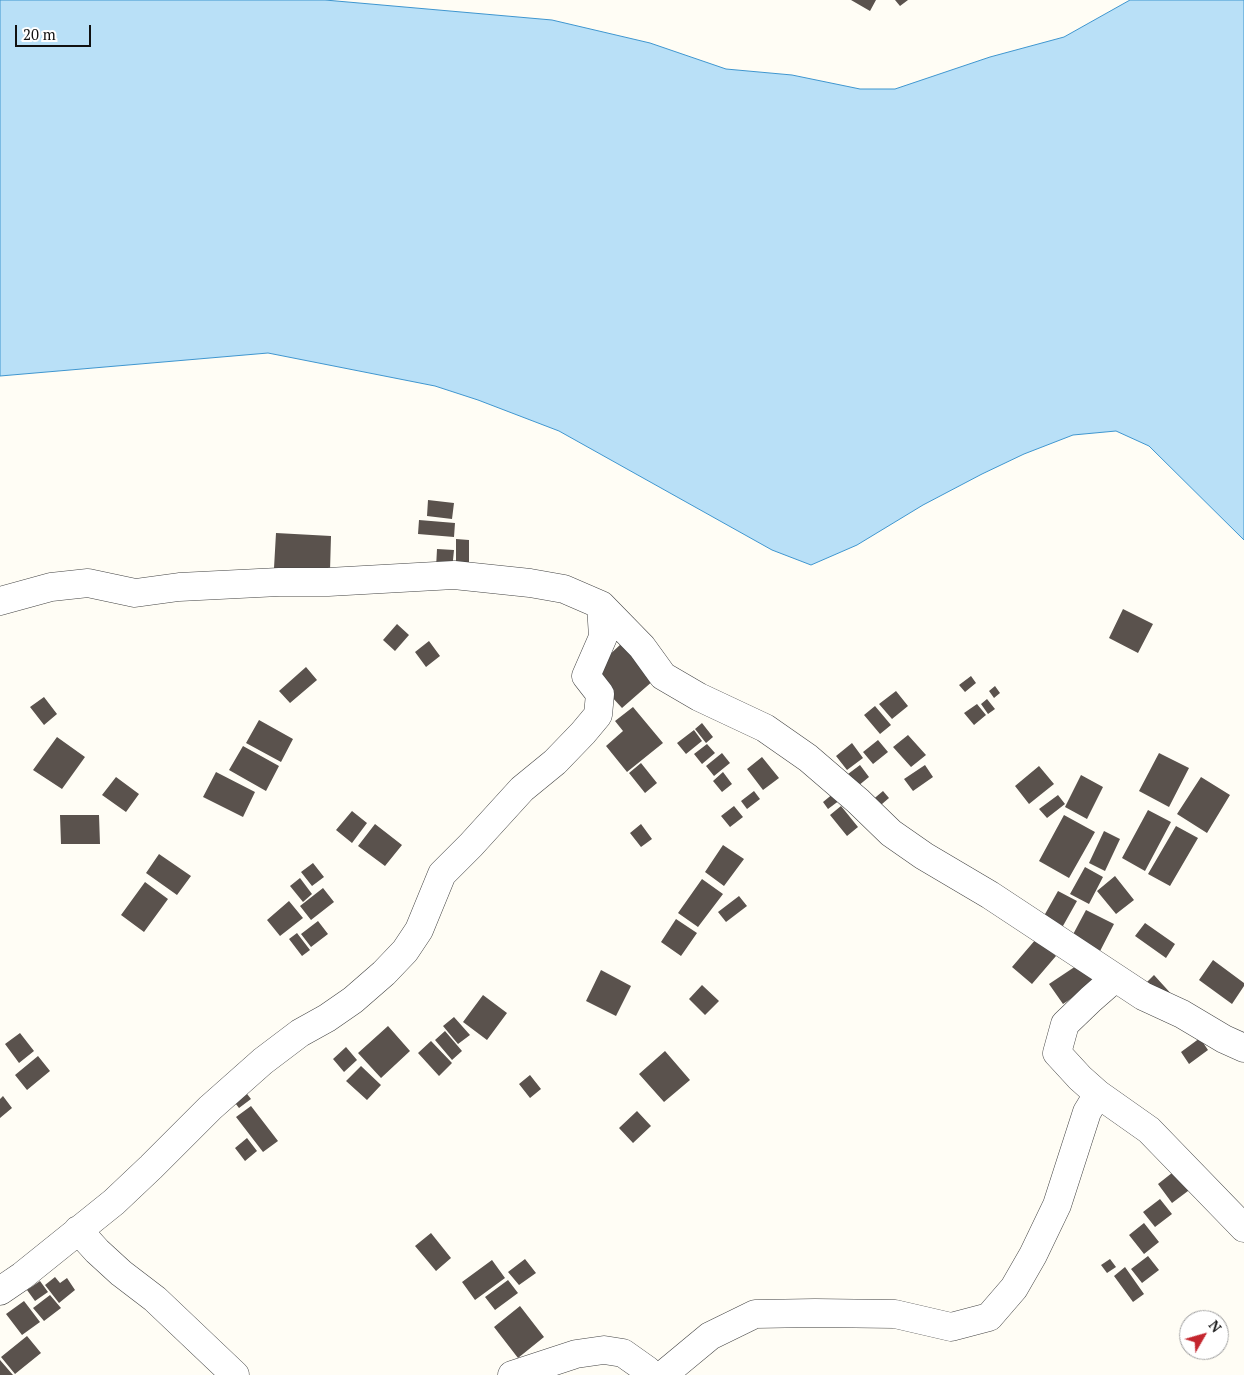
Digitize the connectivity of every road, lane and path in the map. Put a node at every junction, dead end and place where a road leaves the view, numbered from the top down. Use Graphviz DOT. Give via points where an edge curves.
graph roads {
  1 [pos="0,601"];
  2 [pos="601,605"];
  3 [pos="1115,978"];
  4 [pos="1244,1048"];
  5 [pos="1098,1094"];
  6 [pos="1244,1228"];
  7 [pos="78,1230"];
  8 [pos="0,1291"];
  9 [pos="236,1375"];
  10 [pos="512,1375"];
  11 [pos="651,1375"];
  12 [pos="662,1375"];
  1 -- 2 [label="street" via="51,587 88,583 135,593 179,587 454,574 564,589"];
  2 -- 3 [label="street" via="642,647 663,676 765,728 808,758 890,833"];
  2 -- 7 [label="street" via="602,637 586,676 600,694 598,714 555,762 522,789 442,874 419,930 405,952 353,1000 263,1061 114,1202"];
  3 -- 4 [label="street" via="1224,1040"];
  3 -- 5 [label="street" via="1065,1024 1057,1053"];
  5 -- 6 [label="street" via="1148,1130"];
  5 -- 12 [label="street" via="1087,1112 1057,1205 1033,1255 1014,1288 989,1317 951,1327 895,1314 755,1314 710,1336"];
  7 -- 8 [label="street"];
  7 -- 9 [label="street"];
  10 -- 11 [label="street" via="576,1354 604,1350 623,1353"];
}
